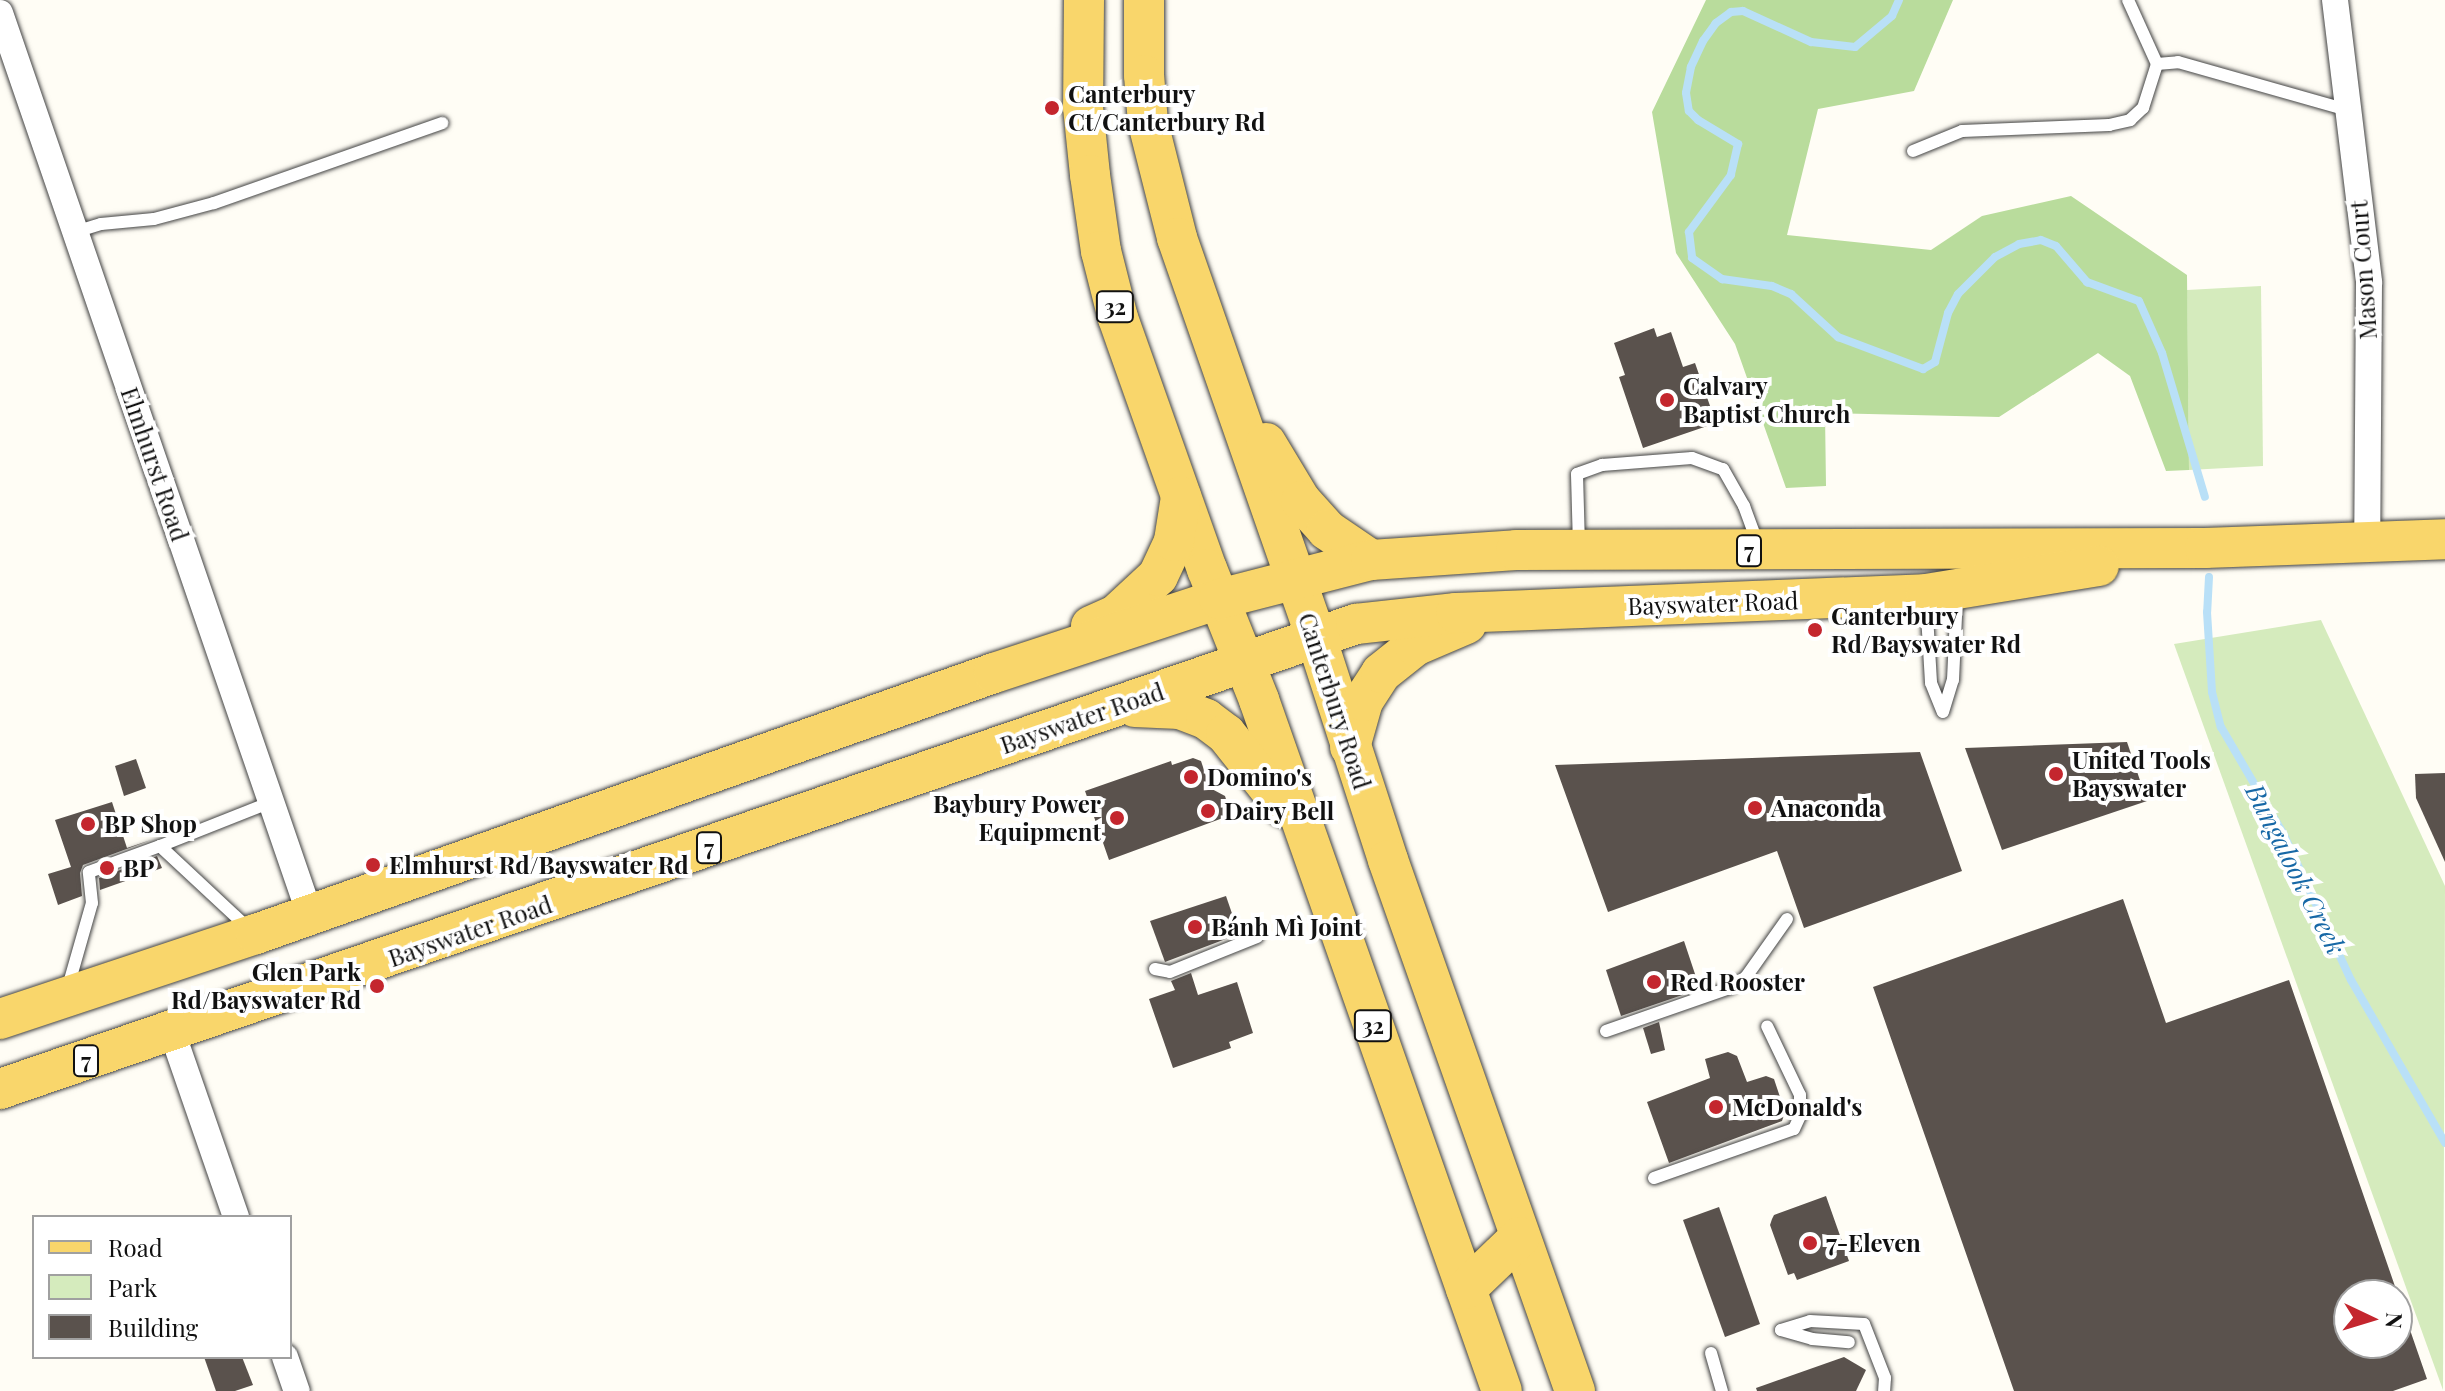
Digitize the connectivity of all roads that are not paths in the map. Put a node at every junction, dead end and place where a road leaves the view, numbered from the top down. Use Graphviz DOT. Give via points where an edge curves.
graph roads {
  1 [pos="1084,0"];
  2 [pos="1144,0"];
  3 [pos="2128,0"];
  4 [pos="2335,0"];
  5 [pos="0,13"];
  6 [pos="2157,64"];
  7 [pos="2348,110"];
  8 [pos="442,123"];
  9 [pos="1913,151"];
  10 [pos="75,232"];
  11 [pos="1215,348"];
  12 [pos="1181,497"];
  13 [pos="2445,539"];
  14 [pos="2367,541"];
  15 [pos="1947,547"];
  16 [pos="2205,548"];
  17 [pos="1580,549"];
  18 [pos="1761,551"];
  19 [pos="1371,560"];
  20 [pos="1294,578"];
  21 [pos="1942,592"];
  22 [pos="1219,599"];
  23 [pos="1516,609"];
  24 [pos="1316,637"];
  25 [pos="1244,660"];
  26 [pos="994,673"];
  27 [pos="1109,709"];
  28 [pos="1350,747"];
  29 [pos="271,802"];
  30 [pos="1306,835"];
  31 [pos="160,846"];
  32 [pos="310,915"];
  33 [pos="1787,919"];
  34 [pos="256,934"];
  35 [pos="1257,937"];
  36 [pos="151,968"];
  37 [pos="1155,969"];
  38 [pos="333,977"];
  39 [pos="65,998"];
  40 [pos="0,1019"];
  41 [pos="1767,1026"];
  42 [pos="1606,1031"];
  43 [pos="172,1032"];
  44 [pos="0,1089"];
  45 [pos="1654,1178"];
  46 [pos="235,1215"];
  47 [pos="1526,1252"];
  48 [pos="1466,1289"];
  49 [pos="1849,1342"];
  50 [pos="1711,1353"];
  51 [pos="286,1359"];
  52 [pos="297,1391"];
  53 [pos="1502,1391"];
  54 [pos="1575,1391"];
  55 [pos="1722,1391"];
  56 [pos="1884,1391"];
  1 -- 12 [label="main road, 32" via="1083,107 1101,251 1123,333"];
  2 -- 11 [label="main road, Canterbury Road" via="1148,123 1177,238"];
  3 -- 6 [label="lane"];
  4 -- 7 [label="street, Mason Court"];
  5 -- 10 [label="street, Elmhurst Road"];
  6 -- 7 [label="lane" via="2211,69"];
  6 -- 9 [label="lane" via="2143,108 2130,120 1962,131"];
  7 -- 14 [label="street, Mason Court" via="2369,283"];
  8 -- 10 [label="lane" via="214,203"];
  10 -- 29 [label="street, Elmhurst Road"];
  11 -- 19 [label="main road" via="1301,501 1327,530"];
  11 -- 20 [label="main road, Canterbury Road"];
  12 -- 22 [label="main road, 32"];
  12 -- 26 [label="main road" via="1168,555 1145,591 1116,615"];
  13 -- 14 [label="main road, Bayswater Road / 7"];
  14 -- 16 [label="main road, Bayswater Road / 7"];
  15 -- 16 [label="main road, Bayswater Road / 7"];
  15 -- 18 [label="main road, Bayswater Road / 7"];
  15 -- 21 [label="main road"];
  16 -- 21 [label="main road, Bayswater Road / 7"];
  17 -- 18 [label="main road, Bayswater Road / 7"];
  17 -- 18 [label="lane" via="1577,474 1602,465 1692,458 1723,469"];
  17 -- 19 [label="main road, Bayswater Road / 7"];
  19 -- 20 [label="main road, Bayswater Road / 7"];
  20 -- 22 [label="main road, Bayswater Road / 7"];
  20 -- 24 [label="main road, Canterbury Road"];
  21 -- 21 [label="lane" via="1953,680 1943,712 1931,683"];
  21 -- 23 [label="main road, Bayswater Road / 7"];
  22 -- 25 [label="main road, 32"];
  22 -- 26 [label="main road, Bayswater Road / 7"];
  23 -- 24 [label="main road, Bayswater Road / 7" via="1356,624"];
  23 -- 28 [label="main road" via="1457,627 1393,661 1371,686"];
  24 -- 25 [label="main road, Bayswater Road / 7"];
  24 -- 28 [label="main road, Canterbury Road"];
  25 -- 27 [label="main road, Bayswater Road / 7"];
  25 -- 30 [label="main road, 32"];
  26 -- 32 [label="main road, Bayswater Road / 7"];
  27 -- 30 [label="main road" via="1180,709 1206,719 1242,752"];
  27 -- 38 [label="main road, Bayswater Road / 7"];
  28 -- 47 [label="main road, Canterbury Road"];
  29 -- 31 [label="lane"];
  29 -- 32 [label="street, Elmhurst Road"];
  30 -- 48 [label="main road, 32"];
  31 -- 34 [label="lane"];
  31 -- 39 [label="lane" via="89,872 92,903"];
  32 -- 34 [label="main road, Bayswater Road / 7"];
  32 -- 38 [label="main road"];
  33 -- 42 [label="lane" via="1746,977 1732,987"];
  34 -- 36 [label="main road, Bayswater Road / 7"];
  35 -- 37 [label="lane" via="1170,972"];
  36 -- 39 [label="main road, Bayswater Road / 7"];
  36 -- 43 [label="main road"];
  38 -- 43 [label="main road, Bayswater Road / 7"];
  39 -- 40 [label="main road, Bayswater Road / 7"];
  41 -- 45 [label="lane" via="1800,1095 1794,1129"];
  43 -- 44 [label="main road, Bayswater Road / 7"];
  43 -- 46 [label="street"];
  47 -- 48 [label="main road"];
  47 -- 54 [label="main road, Canterbury Road"];
  48 -- 53 [label="main road, 32"];
  49 -- 56 [label="lane" via="1781,1330 1818,1320 1860,1322 1867,1327 1885,1378"];
  50 -- 55 [label="lane"];
  51 -- 52 [label="street"];
}
